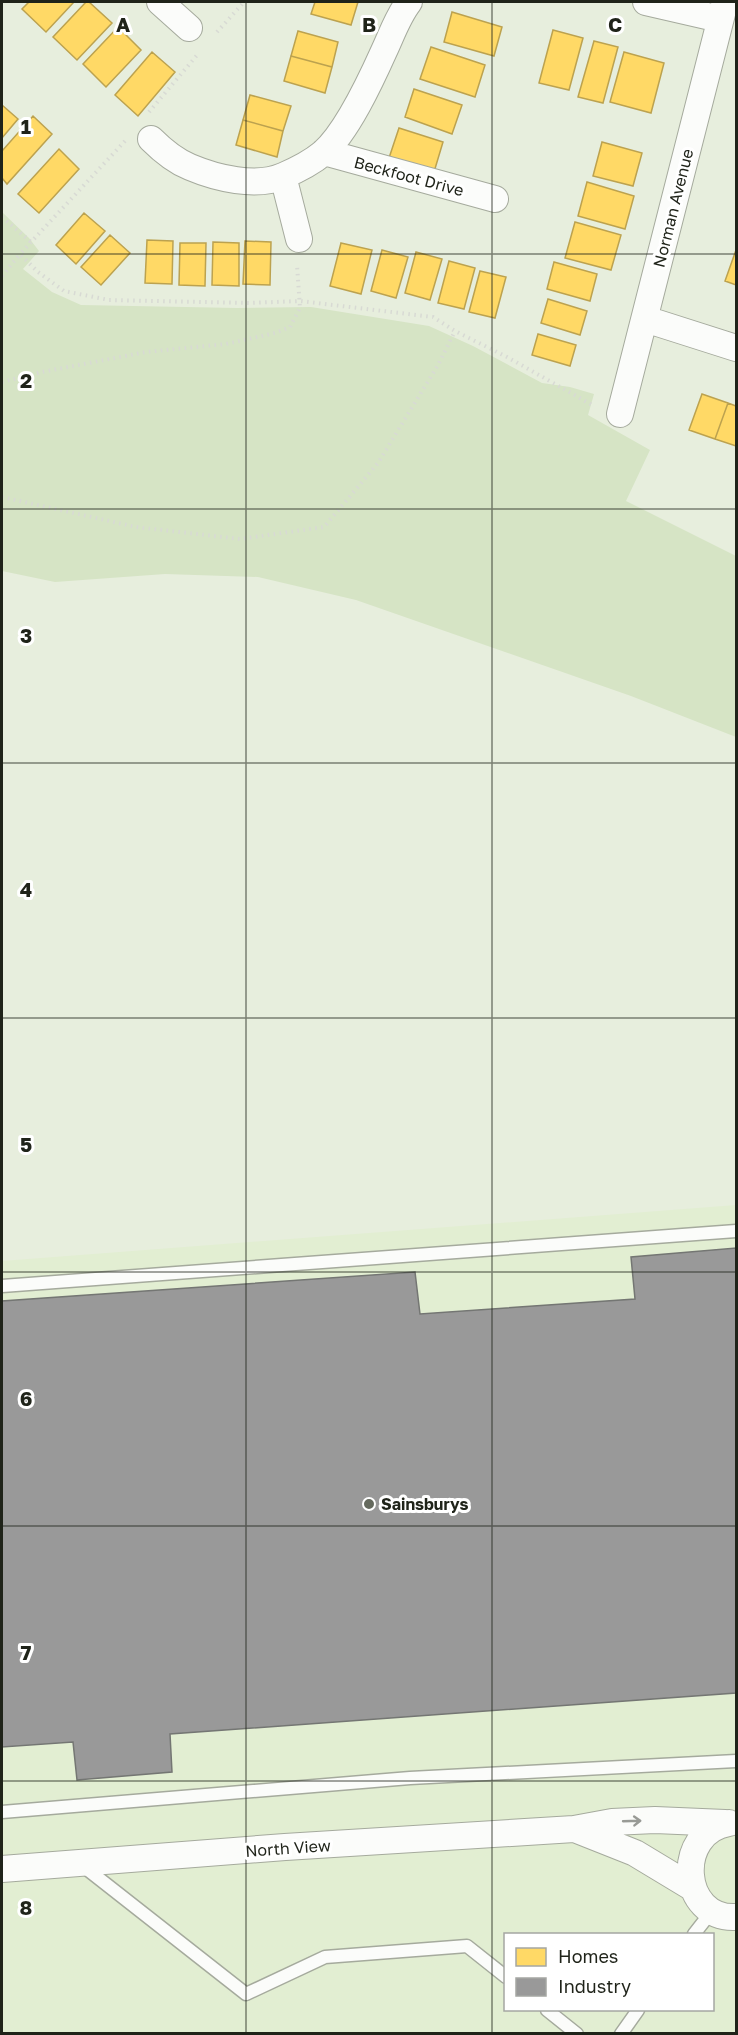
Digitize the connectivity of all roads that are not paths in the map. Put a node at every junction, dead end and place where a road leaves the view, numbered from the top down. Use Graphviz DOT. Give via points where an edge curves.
graph roads {
  1 [pos="160,2"];
  2 [pos="409,2"];
  3 [pos="646,2"];
  4 [pos="722,10"];
  5 [pos="189,27"];
  6 [pos="143,129"];
  7 [pos="324,152"];
  8 [pos="283,176"];
  9 [pos="495,199"];
  10 [pos="299,238"];
  11 [pos="645,319"];
  12 [pos="736,348"];
  13 [pos="621,414"];
  14 [pos="736,1231"];
  15 [pos="2,1286"];
  16 [pos="736,1761"];
  17 [pos="2,1812"];
  18 [pos="731,1823"];
  19 [pos="574,1829"];
  20 [pos="80,1863"];
  21 [pos="2,1869"];
  22 [pos="693,1888"];
  23 [pos="712,1911"];
  24 [pos="736,1917"];
  25 [pos="696,1933"];
  26 [pos="504,1975"];
  27 [pos="548,2011"];
  28 [pos="637,2011"];
  29 [pos="577,2034"];
  30 [pos="621,2034"];
  1 -- 5 [label="street"];
  2 -- 7 [label="street" via="346,124"];
  3 -- 4 [label="street"];
  4 -- 11 [label="street, Norman Avenue"];
  6 -- 8 [label="street" via="164,151 188,166 252,181"];
  7 -- 8 [label="street"];
  7 -- 9 [label="street, Beckfoot Drive"];
  8 -- 10 [label="street"];
  11 -- 12 [label="street"];
  11 -- 13 [label="street, Norman Avenue"];
  14 -- 15 [label="lane"];
  16 -- 17 [label="lane" via="410,1778"];
  19 -- 18 [label="street, North View, one-way" via="655,1820"];
  18 -- 22 [label="street" via="710,1830 698,1842 690,1871"];
  19 -- 20 [label="street, North View"];
  19 -- 22 [label="street, North View" via="635,1853"];
  20 -- 21 [label="street, North View"];
  20 -- 26 [label="lane" via="246,1994 325,1957 467,1946"];
  22 -- 23 [label="street, North View"];
  23 -- 24 [label="street"];
  23 -- 25 [label="lane"];
  27 -- 29 [label="lane"];
  28 -- 30 [label="lane"];
}
